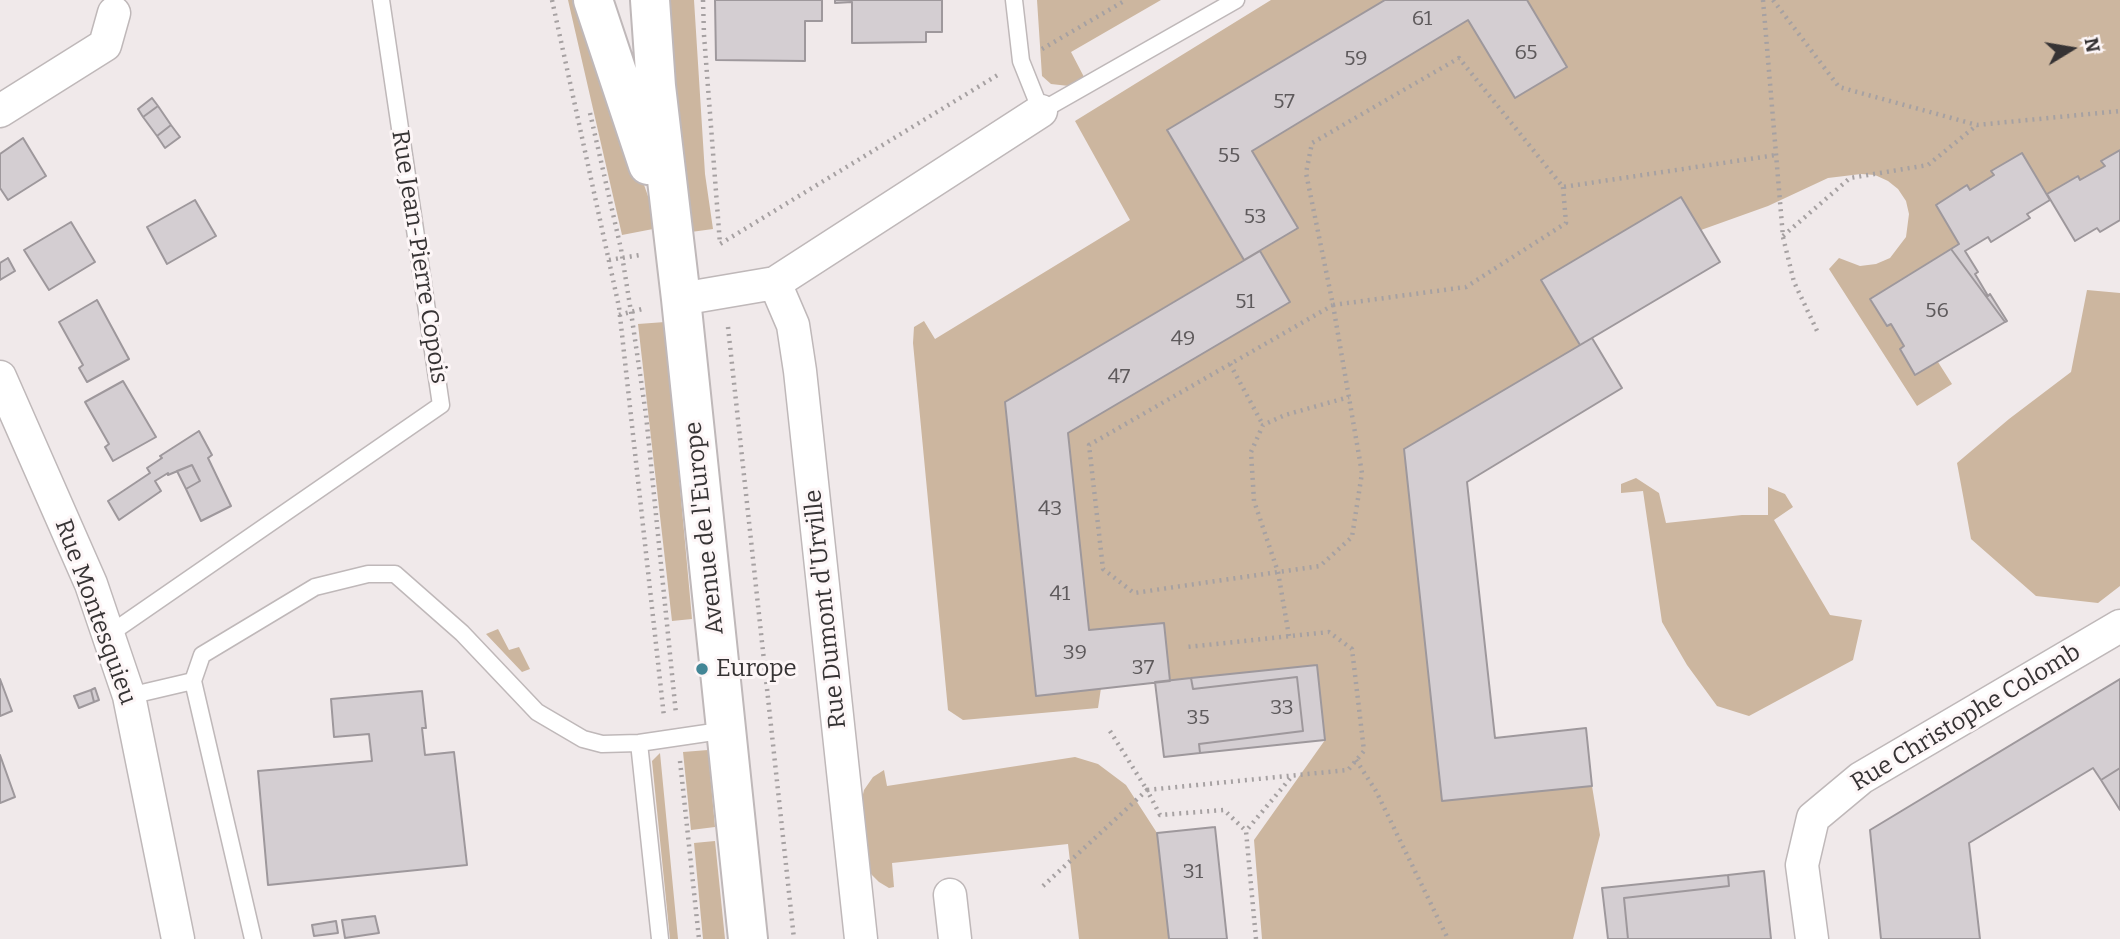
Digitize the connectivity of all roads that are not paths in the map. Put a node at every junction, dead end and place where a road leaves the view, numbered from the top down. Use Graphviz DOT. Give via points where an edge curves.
graph roads {
  1 [pos="380,0"];
  2 [pos="593,0"];
  3 [pos="650,0"];
  4 [pos="1014,0"];
  5 [pos="1236,0"];
  6 [pos="114,13"];
  7 [pos="0,111"];
  8 [pos="1041,111"];
  9 [pos="674,243"];
  10 [pos="775,283"];
  11 [pos="681,299"];
  12 [pos="0,377"];
  13 [pos="2120,626"];
  14 [pos="108,635"];
  15 [pos="194,681"];
  16 [pos="129,696"];
  17 [pos="727,730"];
  18 [pos="639,743"];
  19 [pos="950,895"];
  20 [pos="178,939"];
  21 [pos="253,939"];
  22 [pos="660,939"];
  23 [pos="748,939"];
  24 [pos="860,939"];
  25 [pos="955,939"];
  26 [pos="1812,939"];
  1 -- 14 [label="lane, Rue Jean-Pierre Copois" via="441,405"];
  2 -- 9 [label="street"];
  3 -- 9 [label="street"];
  4 -- 8 [label="lane" via="1021,61"];
  5 -- 8 [label="lane"];
  6 -- 7 [label="street" via="105,45"];
  8 -- 10 [label="street"];
  9 -- 11 [label="street, Avenue de l'Europe"];
  10 -- 11 [label="street"];
  10 -- 24 [label="street, Rue Dumont d'Urville" via="793,325 800,371"];
  11 -- 17 [label="street, Avenue de l'Europe"];
  12 -- 14 [label="street, Rue Montesquieu" via="91,584"];
  13 -- 26 [label="street, Rue Christophe Colomb" via="1861,778 1813,818 1802,865"];
  14 -- 16 [label="street, Rue Montesquieu"];
  15 -- 16 [label="lane"];
  15 -- 18 [label="lane" via="202,655 315,587 368,574 394,574 462,633 537,712 583,739 603,744"];
  15 -- 21 [label="lane"];
  16 -- 20 [label="street, Rue Montesquieu"];
  17 -- 18 [label="lane"];
  17 -- 23 [label="street, Avenue de l'Europe"];
  18 -- 22 [label="lane"];
  19 -- 25 [label="street"];
}
